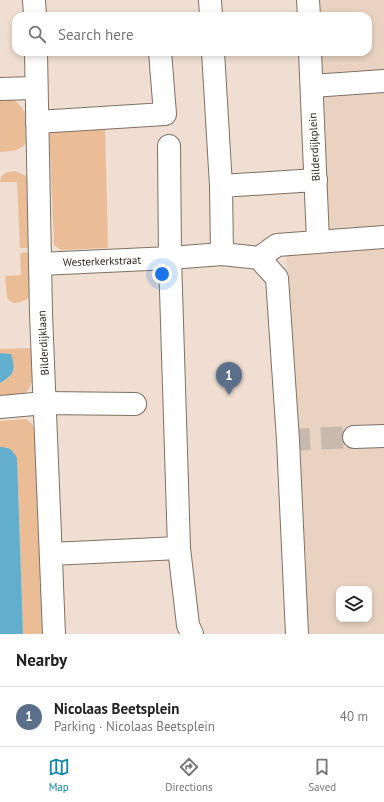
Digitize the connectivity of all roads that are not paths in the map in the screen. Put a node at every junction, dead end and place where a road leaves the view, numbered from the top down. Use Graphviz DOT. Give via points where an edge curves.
graph roads {
  1 [pos="34,0"];
  2 [pos="210,0"];
  3 [pos="308,0"];
  4 [pos="35,12"];
  5 [pos="211,12"];
  6 [pos="309,12"];
  7 [pos="36,56"];
  8 [pos="160,56"];
  9 [pos="213,56"];
  10 [pos="310,56"];
  11 [pos="384,81"];
  12 [pos="312,86"];
  13 [pos="36,88"];
  14 [pos="0,90"];
  15 [pos="37,122"];
  16 [pos="169,146"];
  17 [pos="316,180"];
  18 [pos="221,186"];
  19 [pos="384,237"];
  20 [pos="318,241"];
  21 [pos="222,254"];
  22 [pos="170,258"];
  23 [pos="259,258"];
  24 [pos="40,264"];
  25 [pos="45,403"];
  26 [pos="135,404"];
  27 [pos="0,407"];
  28 [pos="384,436"];
  29 [pos="354,437"];
  30 [pos="179,548"];
  31 [pos="51,554"];
  32 [pos="54,634"];
  33 [pos="192,634"];
  34 [pos="297,634"];
  1 -- 4 [label="street"];
  2 -- 5 [label="street"];
  3 -- 6 [label="street"];
  7 -- 13 [label="street, Bilderdijklaan"];
  8 -- 15 [label="street" via="165,114"];
  9 -- 18 [label="street"];
  10 -- 12 [label="street, Bilderdijkplein"];
  11 -- 12 [label="street"];
  12 -- 17 [label="street, Bilderdijkplein"];
  13 -- 14 [label="street"];
  13 -- 15 [label="street, Bilderdijklaan"];
  15 -- 24 [label="street, Bilderdijklaan"];
  16 -- 22 [label="street"];
  17 -- 18 [label="street"];
  17 -- 20 [label="street, Bilderdijkplein"];
  18 -- 21 [label="street"];
  19 -- 20 [label="street"];
  20 -- 23 [label="street" via="277,245"];
  21 -- 22 [label="street, Westerkerkstraat"];
  21 -- 23 [label="street, Westerkerkstraat"];
  22 -- 24 [label="street, Westerkerkstraat"];
  22 -- 30 [label="street"];
  23 -- 34 [label="street" via="276,278 288,440"];
  24 -- 25 [label="street, Bilderdijklaan"];
  25 -- 26 [label="street"];
  25 -- 27 [label="street"];
  25 -- 31 [label="street, Bilderdijklaan"];
  28 -- 29 [label="street"];
  30 -- 31 [label="street"];
  30 -- 33 [label="street" via="188,625"];
  31 -- 32 [label="street, Bilderdijklaan"];
}
